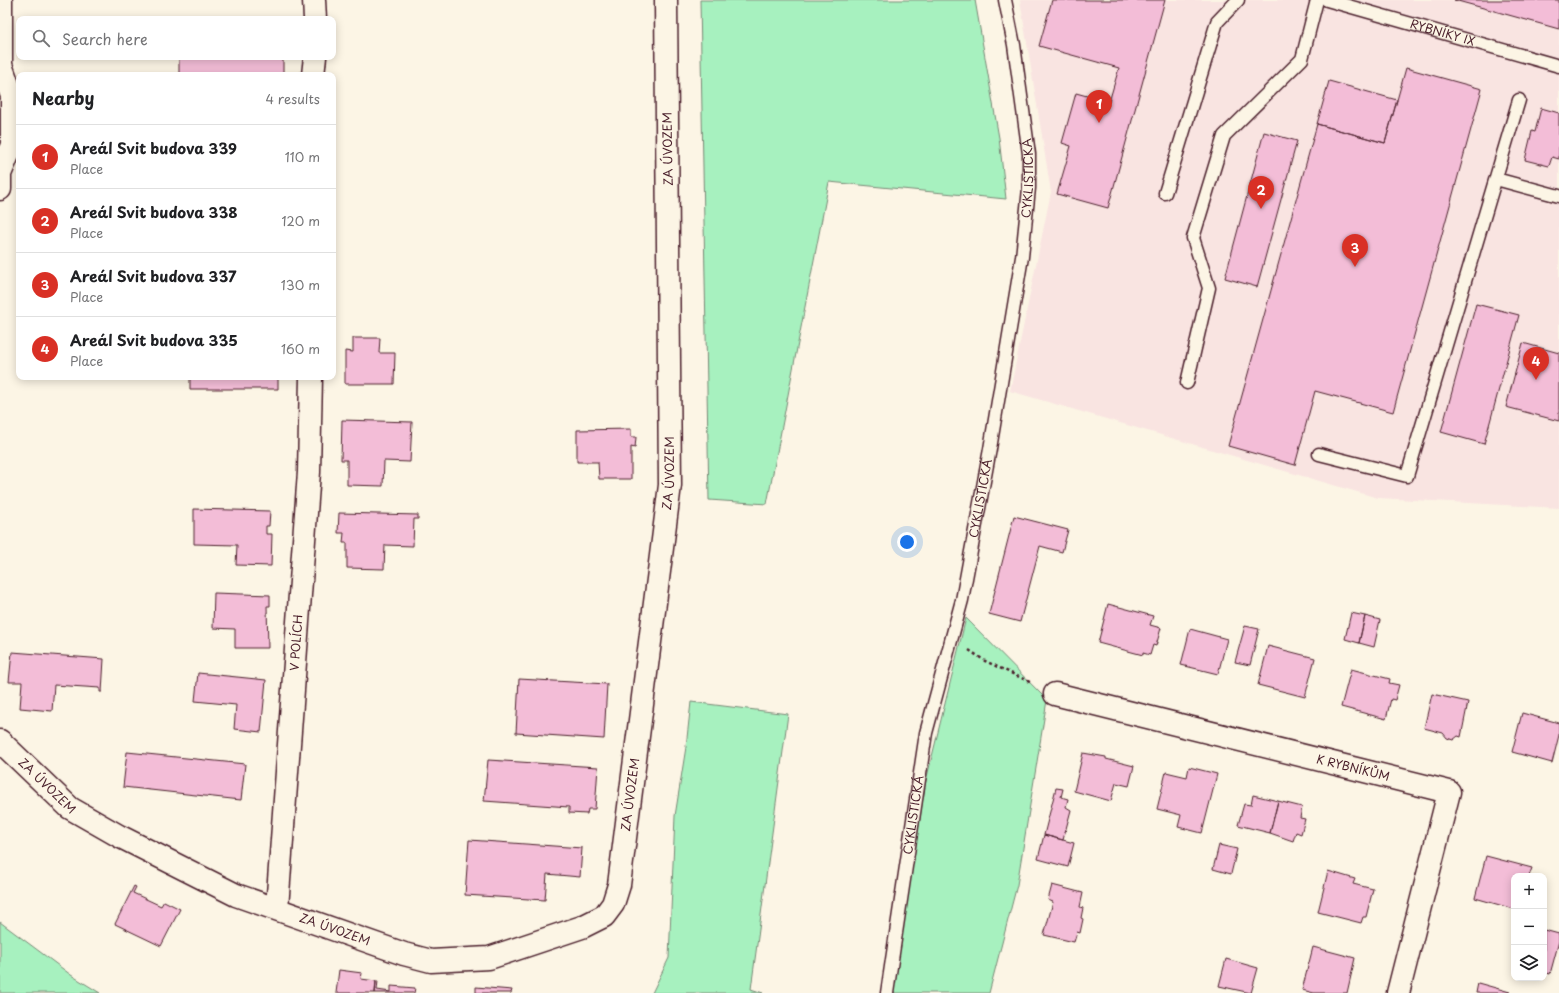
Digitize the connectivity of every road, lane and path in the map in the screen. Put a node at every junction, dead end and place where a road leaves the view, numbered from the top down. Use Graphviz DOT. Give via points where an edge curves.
graph roads {
  1 [pos="1,0"];
  2 [pos="314,0"];
  3 [pos="666,0"];
  4 [pos="1005,0"];
  5 [pos="1238,0"];
  6 [pos="1317,0"];
  7 [pos="1327,0"];
  8 [pos="315,16"];
  9 [pos="1559,66"];
  10 [pos="1,67"];
  11 [pos="1519,100"];
  12 [pos="0,173"];
  13 [pos="1496,179"];
  14 [pos="0,189"];
  15 [pos="1165,194"];
  16 [pos="1559,196"];
  17 [pos="311,380"];
  18 [pos="1187,383"];
  19 [pos="1319,454"];
  20 [pos="968,649"];
  21 [pos="1055,694"];
  22 [pos="0,741"];
  23 [pos="277,908"];
  24 [pos="887,993"];
  25 [pos="1398,993"];
  1 -- 10 [label="street"];
  2 -- 8 [label="street"];
  3 -- 23 [label="street, ZA ÚVOZEM" via="670,485 626,839 619,885 613,904 604,916 582,927 489,958 451,961 431,961 404,954"];
  4 -- 24 [label="lane, CYKLISTICKÁ" via="1029,154 1022,257 962,600 926,733"];
  5 -- 15 [label="lane" via="1217,22"];
  6 -- 18 [label="lane" via="1302,60 1224,136 1193,238 1209,288"];
  7 -- 9 [label="lane, RYBNÍKY IX"];
  10 -- 12 [label="street" via="12,96 12,145"];
  11 -- 13 [label="lane"];
  12 -- 14 [label="street"];
  13 -- 16 [label="lane"];
  13 -- 19 [label="lane" via="1407,476"];
  17 -- 23 [label="street, V POLÍCH" via="309,472"];
  20 -- 21 [label="path" via="986,662"];
  21 -- 25 [label="street, K RYBNÍKŮM" via="1449,792"];
  22 -- 23 [label="street, ZA ÚVOZEM" via="70,808 85,818 236,895"];
}
